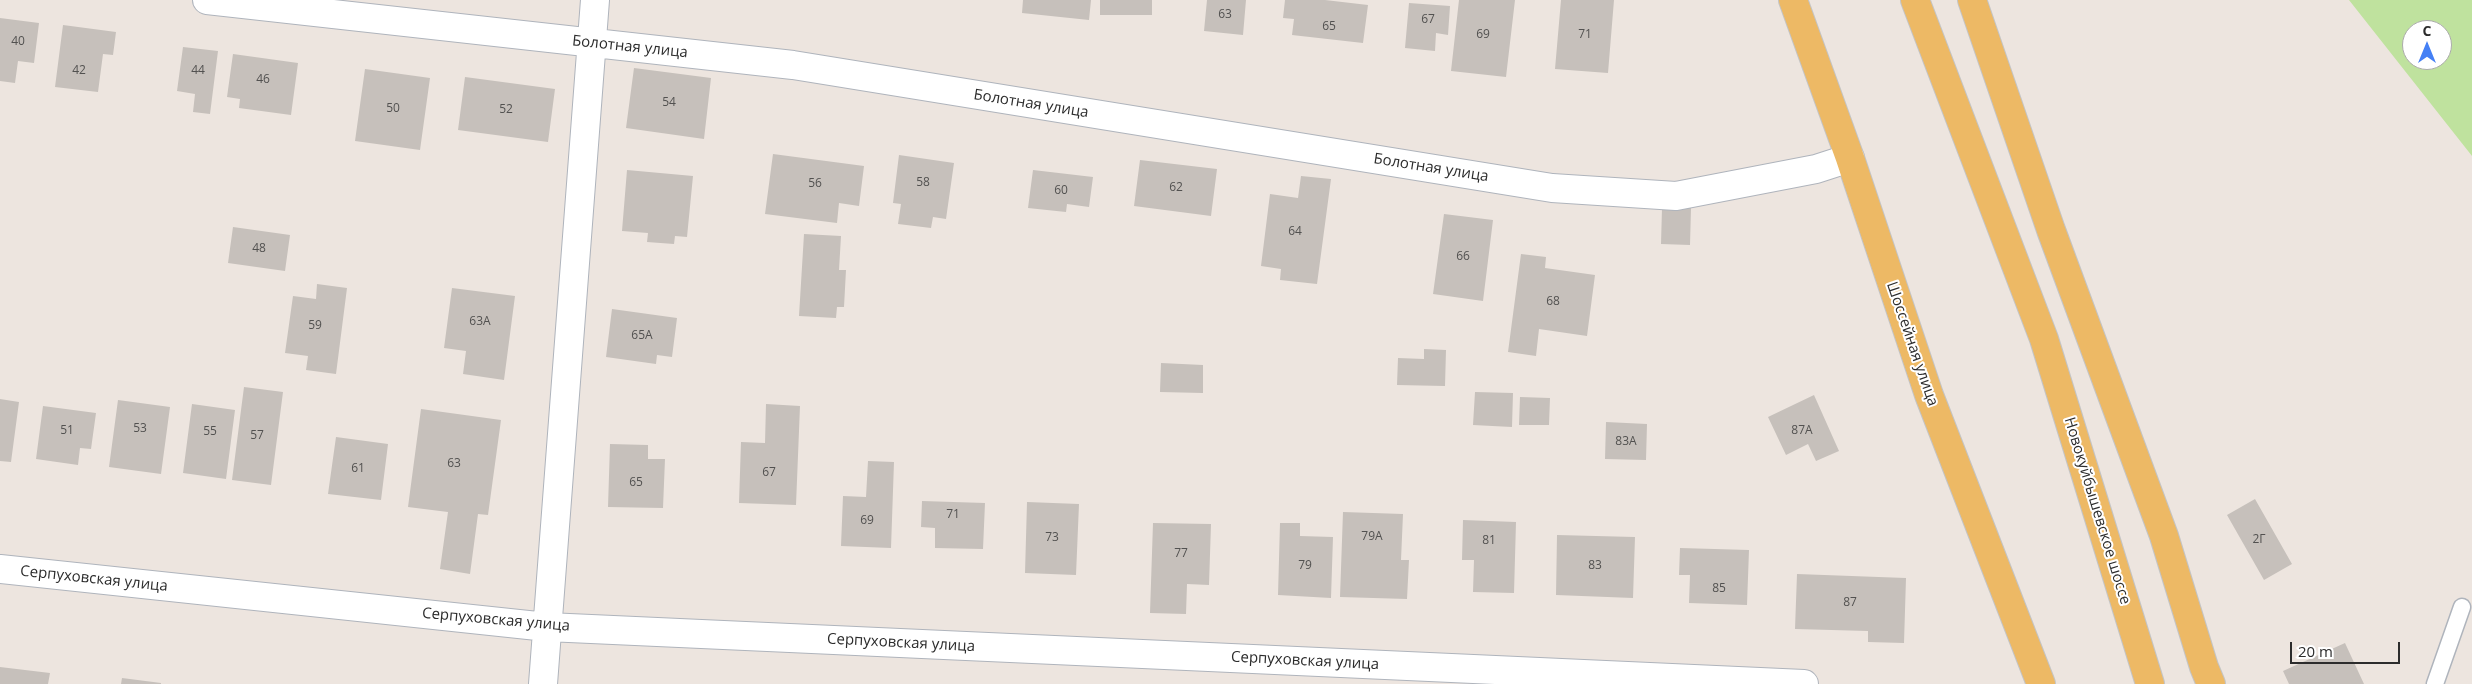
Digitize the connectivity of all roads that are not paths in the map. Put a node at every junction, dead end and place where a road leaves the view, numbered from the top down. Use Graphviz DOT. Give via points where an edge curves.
graph roads {
  1 [pos="207,0"];
  2 [pos="595,0"];
  3 [pos="1794,0"];
  4 [pos="1916,0"];
  5 [pos="1972,0"];
  6 [pos="591,43"];
  7 [pos="1850,158"];
  8 [pos="0,569"];
  9 [pos="2462,607"];
  10 [pos="547,627"];
  11 [pos="2205,678"];
  12 [pos="543,684"];
  13 [pos="1804,684"];
  14 [pos="2039,684"];
  15 [pos="2150,684"];
  16 [pos="2434,684"];
  1 -- 6 [label="street, Болотная улица"];
  2 -- 6 [label="street"];
  3 -- 7 [label="main road, Шоссейная улица"];
  4 -- 15 [label="main road, Новокуйбышевское шоссе" via="2044,339"];
  5 -- 11 [label="main road" via="2051,230 2164,536"];
  6 -- 7 [label="street, Болотная улица" via="793,65 1552,188 1676,196 1816,169"];
  6 -- 10 [label="street"];
  7 -- 14 [label="main road, Шоссейная улица" via="1929,395"];
  8 -- 10 [label="street, Серпуховская улица"];
  9 -- 16 [label="lane"];
  10 -- 12 [label="street"];
  10 -- 13 [label="street, Серпуховская улица"];
}
